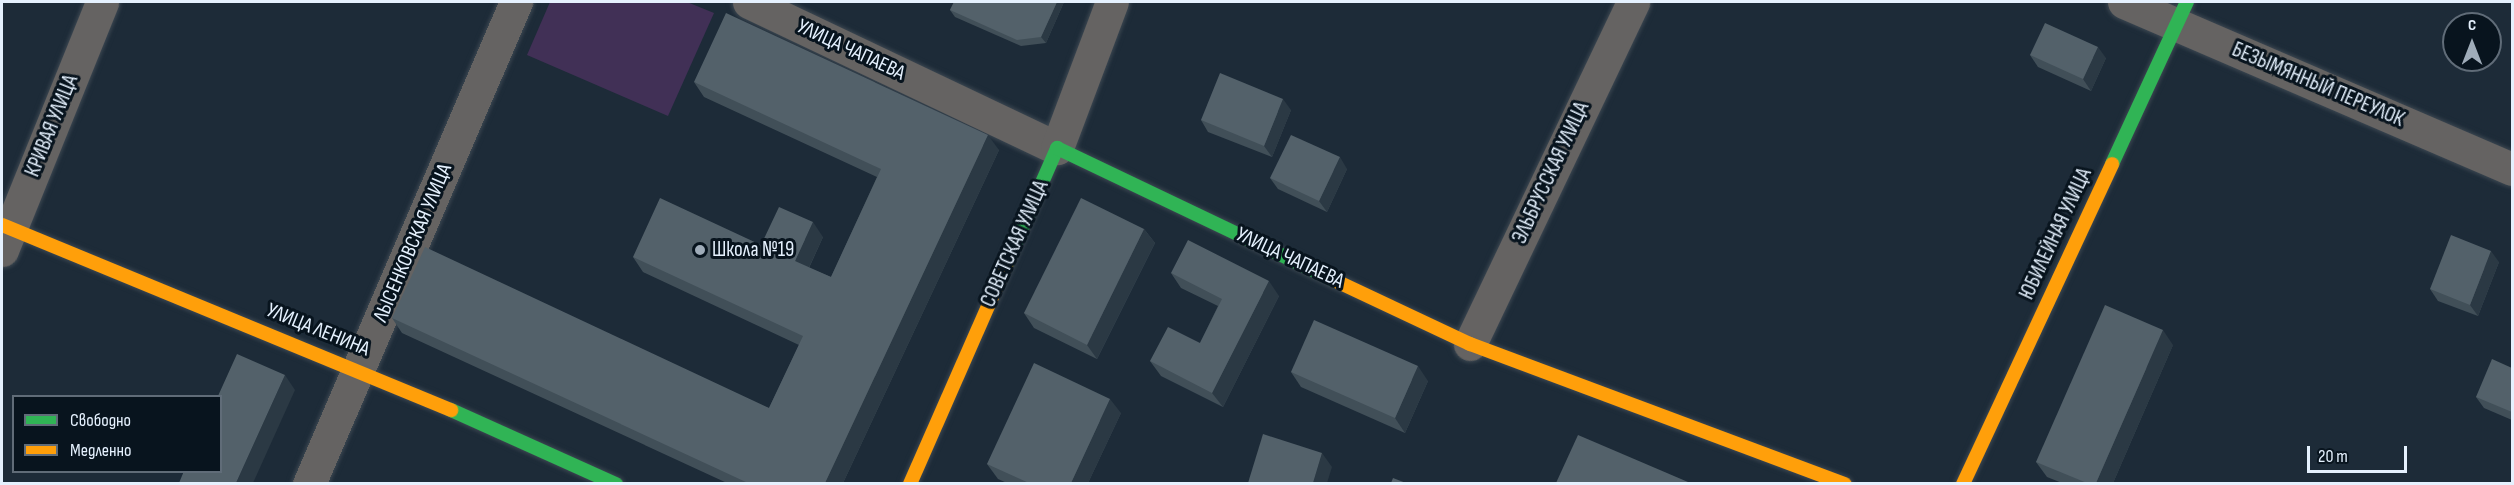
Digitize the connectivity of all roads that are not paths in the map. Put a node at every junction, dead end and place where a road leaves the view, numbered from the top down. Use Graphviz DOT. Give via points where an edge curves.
graph roads {
  1 [pos="102,2"];
  2 [pos="516,2"];
  3 [pos="749,2"];
  4 [pos="1112,2"];
  5 [pos="1633,2"];
  6 [pos="2124,2"];
  7 [pos="2182,13"];
  8 [pos="1057,148"];
  9 [pos="2512,169"];
  10 [pos="4,235"];
  11 [pos="1470,344"];
  12 [pos="359,369"];
  13 [pos="309,483"];
  14 [pos="616,483"];
  15 [pos="910,483"];
  16 [pos="1845,483"];
  17 [pos="1963,483"];
  1 -- 10 [label="street, КРИВАЯ УЛИЦА"];
  2 -- 12 [label="street, ЛЫСЕНКОВСКАЯ УЛИЦА"];
  3 -- 8 [label="street, УЛИЦА ЧАПАЕВА"];
  4 -- 8 [label="street, СОВЕТСКАЯ УЛИЦА"];
  5 -- 11 [label="street, ЭЛЬБРУССКАЯ УЛИЦА"];
  6 -- 7 [label="street, БЕЗЫМЯННЫЙ ПЕРЕУЛОК"];
  7 -- 9 [label="street, БЕЗЫМЯННЫЙ ПЕРЕУЛОК"];
  7 -- 17 [label="main road, ЮБИЛЕЙНАЯ УЛИЦА"];
  8 -- 11 [label="main road, УЛИЦА ЧАПАЕВА"];
  8 -- 15 [label="main road, СОВЕТСКАЯ УЛИЦА"];
  10 -- 12 [label="main road, УЛИЦА ЛЕНИНА"];
  11 -- 16 [label="main road, УЛИЦА ЧАПАЕВА"];
  12 -- 13 [label="street, ЛЫСЕНКОВСКАЯ УЛИЦА"];
  12 -- 14 [label="main road, УЛИЦА ЛЕНИНА"];
}
